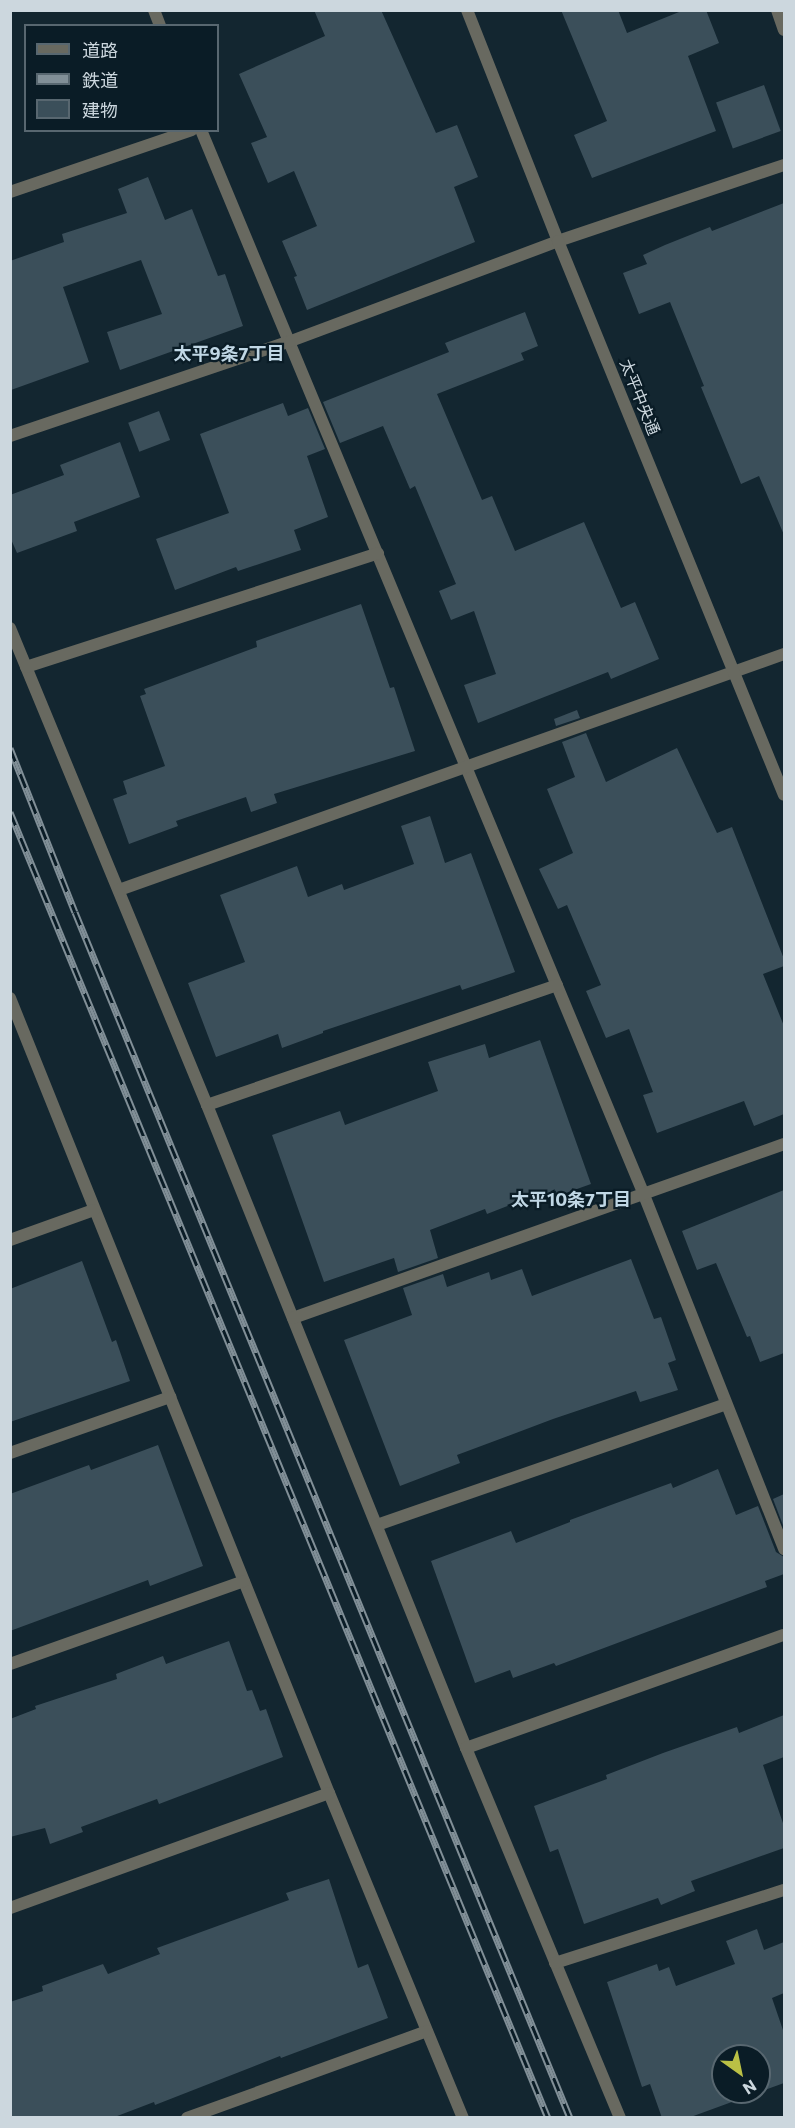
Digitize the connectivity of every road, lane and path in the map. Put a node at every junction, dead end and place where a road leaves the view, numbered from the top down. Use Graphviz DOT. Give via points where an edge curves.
graph roads {
  1 [pos="467,10"];
  2 [pos="777,10"];
  3 [pos="784,30"];
  4 [pos="186,132"];
  5 [pos="202,132"];
  6 [pos="784,165"];
  7 [pos="10,192"];
  8 [pos="558,241"];
  9 [pos="291,340"];
  10 [pos="10,436"];
  11 [pos="378,553"];
  12 [pos="10,628"];
  13 [pos="784,654"];
  14 [pos="26,667"];
  15 [pos="735,672"];
  16 [pos="466,767"];
  17 [pos="784,795"];
  18 [pos="119,890"];
  19 [pos="557,985"];
  20 [pos="10,998"];
  21 [pos="14,1016"];
  22 [pos="207,1105"];
  23 [pos="784,1144"];
  24 [pos="644,1195"];
  25 [pos="94,1210"];
  26 [pos="10,1240"];
  27 [pos="293,1318"];
  28 [pos="171,1397"];
  29 [pos="726,1404"];
  30 [pos="10,1453"];
  31 [pos="377,1525"];
  32 [pos="784,1549"];
  33 [pos="244,1581"];
  34 [pos="784,1635"];
  35 [pos="10,1664"];
  36 [pos="466,1748"];
  37 [pos="329,1793"];
  38 [pos="784,1890"];
  39 [pos="10,1908"];
  40 [pos="555,1963"];
  41 [pos="427,2031"];
  42 [pos="222,2105"];
  43 [pos="187,2118"];
  44 [pos="227,2118"];
  45 [pos="463,2118"];
  46 [pos="620,2118"];
  1 -- 8 [label="street, 太平中央通"];
  2 -- 3 [label="street"];
  4 -- 7 [label="street"];
  5 -- 9 [label="street"];
  6 -- 8 [label="street"];
  8 -- 9 [label="street"];
  8 -- 15 [label="street, 太平中央通"];
  9 -- 10 [label="street"];
  9 -- 11 [label="street"];
  11 -- 14 [label="street"];
  11 -- 16 [label="street"];
  12 -- 14 [label="street"];
  13 -- 15 [label="street"];
  14 -- 18 [label="street"];
  15 -- 16 [label="street"];
  15 -- 17 [label="street, 太平中央通"];
  16 -- 18 [label="street"];
  16 -- 19 [label="street"];
  18 -- 22 [label="street"];
  19 -- 22 [label="street"];
  19 -- 24 [label="street"];
  20 -- 21 [label="street"];
  21 -- 25 [label="street"];
  22 -- 27 [label="street"];
  23 -- 24 [label="street"];
  24 -- 27 [label="street"];
  24 -- 29 [label="street"];
  25 -- 26 [label="street"];
  25 -- 28 [label="street"];
  27 -- 31 [label="street"];
  28 -- 30 [label="street"];
  28 -- 33 [label="street"];
  29 -- 31 [label="street"];
  29 -- 32 [label="street"];
  31 -- 36 [label="street"];
  33 -- 35 [label="street"];
  33 -- 37 [label="street"];
  34 -- 36 [label="street"];
  36 -- 40 [label="street"];
  37 -- 39 [label="street"];
  37 -- 41 [label="street"];
  38 -- 40 [label="street"];
  40 -- 46 [label="street"];
  41 -- 42 [label="street"];
  41 -- 45 [label="street"];
  42 -- 43 [label="street"];
  42 -- 44 [label="street"];
}
